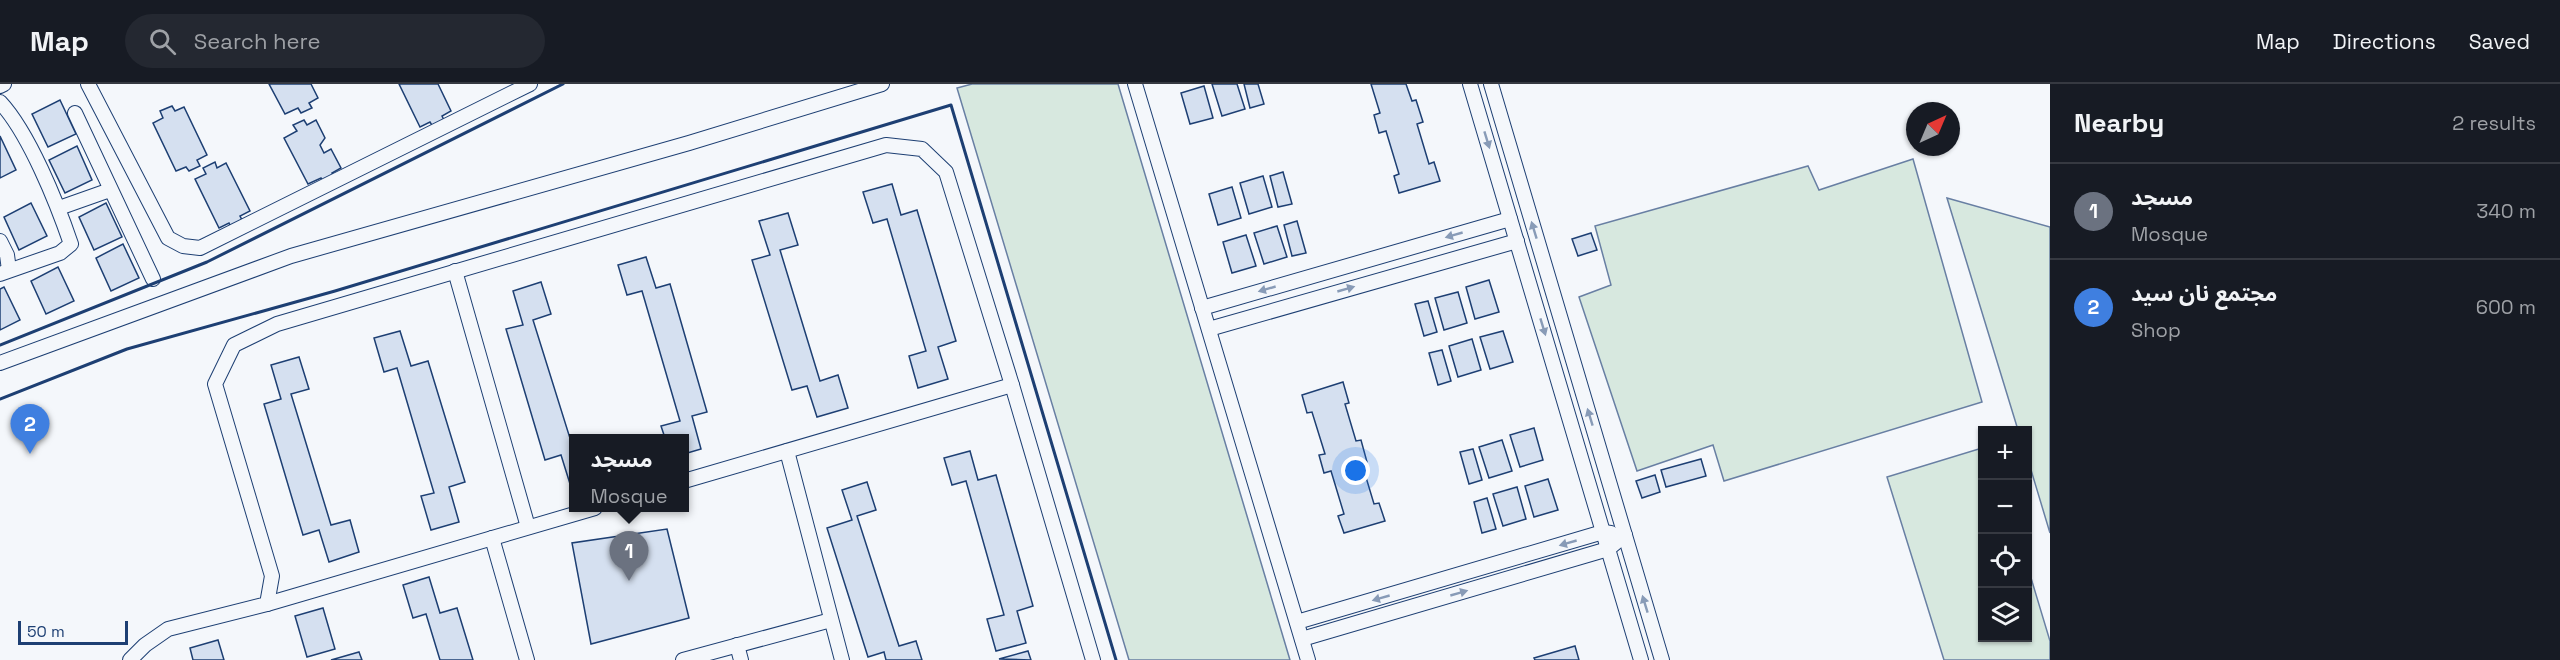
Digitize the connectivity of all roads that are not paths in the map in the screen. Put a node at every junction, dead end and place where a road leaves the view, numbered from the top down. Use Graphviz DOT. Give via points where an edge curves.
graph roads {
  1 [pos="88,84"];
  2 [pos="530,84"];
  3 [pos="882,84"];
  4 [pos="1135,84"];
  5 [pos="1470,84"];
  6 [pos="1491,84"];
  7 [pos="0,102"];
  8 [pos="75,112"];
  9 [pos="110,190"];
  10 [pos="59,208"];
  11 [pos="1510,219"];
  12 [pos="0,241"];
  13 [pos="1517,241"];
  14 [pos="455,271"];
  15 [pos="4,272"];
  16 [pos="153,279"];
  17 [pos="1202,308"];
  18 [pos="1209,329"];
  19 [pos="0,363"];
  20 [pos="1012,385"];
  21 [pos="787,451"];
  22 [pos="689,480"];
  23 [pos="578,512"];
  24 [pos="528,527"];
  25 [pos="1604,532"];
  26 [pos="1625,535"];
  27 [pos="492,538"];
  28 [pos="1608,549"];
  29 [pos="267,604"];
  30 [pos="831,620"];
  31 [pos="1297,622"];
  32 [pos="1302,639"];
  33 [pos="737,645"];
  34 [pos="130,660"];
  35 [pos="527,660"];
  36 [pos="683,660"];
  37 [pos="741,660"];
  38 [pos="842,660"];
  39 [pos="1093,660"];
  40 [pos="1308,660"];
  41 [pos="1641,660"];
  42 [pos="1662,660"];
  1 -- 2 [label="street" via="168,238 183,246 200,248"];
  3 -- 19 [label="street" via="291,256"];
  4 -- 17 [label="street"];
  5 -- 11 [label="street, one-way"];
  26 -- 6 [label="street, one-way"];
  7 -- 10 [label="street" via="14,116"];
  8 -- 9 [label="street"];
  9 -- 10 [label="street"];
  9 -- 16 [label="street"];
  10 -- 15 [label="street" via="71,244 60,253"];
  11 -- 13 [label="street"];
  11 -- 17 [label="street, one-way"];
  12 -- 15 [label="street" via="7,255"];
  18 -- 13 [label="street, one-way"];
  13 -- 25 [label="street, one-way"];
  14 -- 20 [label="street" via="886,145 922,149 946,172"];
  14 -- 24 [label="street"];
  14 -- 29 [label="street" via="276,324 234,345 215,384 272,576"];
  17 -- 18 [label="street"];
  18 -- 31 [label="street"];
  20 -- 21 [label="street"];
  20 -- 39 [label="street"];
  21 -- 22 [label="street"];
  21 -- 30 [label="street"];
  23 -- 24 [label="street"];
  24 -- 27 [label="street"];
  25 -- 26 [label="street"];
  25 -- 28 [label="street"];
  25 -- 31 [label="street, one-way"];
  26 -- 28 [label="street"];
  42 -- 26 [label="street, one-way"];
  27 -- 29 [label="street"];
  27 -- 35 [label="street"];
  32 -- 28 [label="street, one-way"];
  28 -- 41 [label="street"];
  29 -- 34 [label="street" via="168,629"];
  30 -- 33 [label="street"];
  30 -- 38 [label="street"];
  31 -- 32 [label="street"];
  32 -- 40 [label="street"];
  33 -- 36 [label="street"];
  33 -- 37 [label="street"];
}
